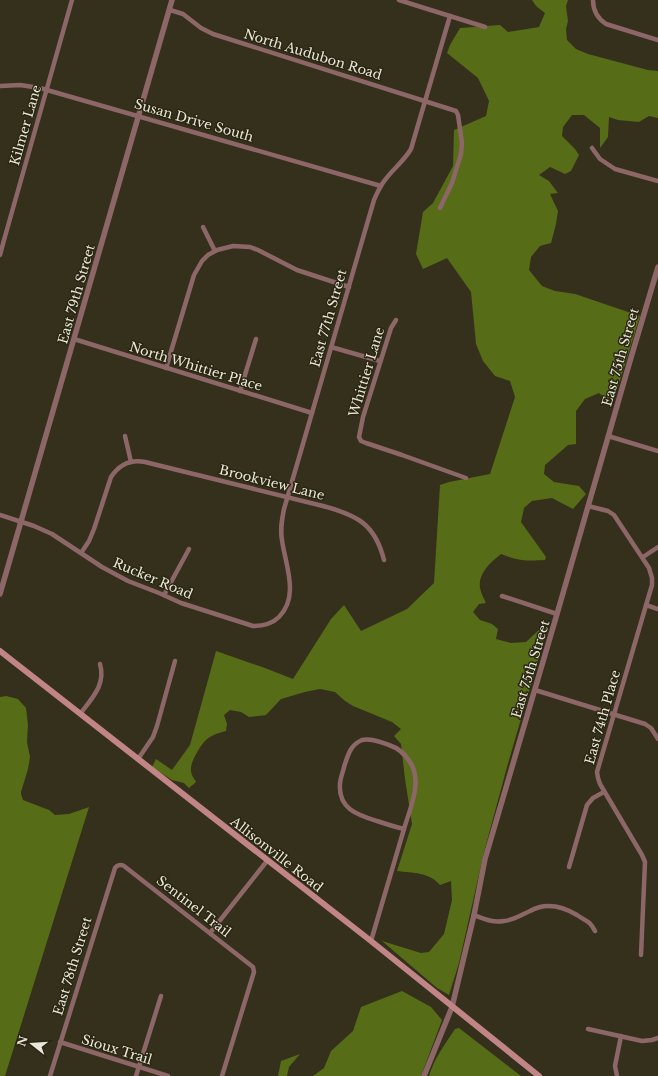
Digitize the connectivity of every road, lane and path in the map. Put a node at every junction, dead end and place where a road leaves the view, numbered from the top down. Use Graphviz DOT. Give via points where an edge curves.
graph roads {
  1 [pos="72,0"];
  2 [pos="172,0"];
  3 [pos="400,0"];
  4 [pos="593,0"];
  5 [pos="409,1"];
  6 [pos="170,10"];
  7 [pos="450,16"];
  8 [pos="485,27"];
  9 [pos="658,40"];
  10 [pos="0,86"];
  11 [pos="47,90"];
  12 [pos="425,101"];
  13 [pos="139,116"];
  14 [pos="592,148"];
  15 [pos="658,182"];
  16 [pos="381,186"];
  17 [pos="440,208"];
  18 [pos="203,228"];
  19 [pos="215,251"];
  20 [pos="0,256"];
  21 [pos="658,267"];
  22 [pos="349,287"];
  23 [pos="396,320"];
  24 [pos="74,339"];
  25 [pos="256,339"];
  26 [pos="331,346"];
  27 [pos="380,361"];
  28 [pos="166,368"];
  29 [pos="240,391"];
  30 [pos="312,413"];
  31 [pos="125,436"];
  32 [pos="608,436"];
  33 [pos="658,451"];
  34 [pos="131,462"];
  35 [pos="466,478"];
  36 [pos="288,497"];
  37 [pos="588,506"];
  38 [pos="0,515"];
  39 [pos="20,522"];
  40 [pos="658,547"];
  41 [pos="188,549"];
  42 [pos="81,553"];
  43 [pos="643,557"];
  44 [pos="384,560"];
  45 [pos="0,594"];
  46 [pos="164,595"];
  47 [pos="502,596"];
  48 [pos="646,605"];
  49 [pos="658,609"];
  50 [pos="557,614"];
  51 [pos="260,626"];
  52 [pos="0,651"];
  53 [pos="175,661"];
  54 [pos="100,664"];
  55 [pos="535,690"];
  56 [pos="80,714"];
  57 [pos="614,715"];
  58 [pos="658,739"];
  59 [pos="138,759"];
  60 [pos="604,792"];
  61 [pos="404,830"];
  62 [pos="267,861"];
  63 [pos="119,865"];
  64 [pos="569,867"];
  65 [pos="474,915"];
  66 [pos="595,931"];
  67 [pos="210,933"];
  68 [pos="371,941"];
  69 [pos="641,955"];
  70 [pos="161,996"];
  71 [pos="452,1007"];
  72 [pos="588,1029"];
  73 [pos="621,1036"];
  74 [pos="658,1038"];
  75 [pos="60,1042"];
  76 [pos="139,1067"];
  77 [pos="50,1076"];
  78 [pos="136,1076"];
  79 [pos="168,1076"];
  80 [pos="222,1076"];
  81 [pos="424,1076"];
  82 [pos="539,1076"];
  83 [pos="617,1076"];
  1 -- 11 [label="street, Kilmer Lane"];
  2 -- 6 [label="street, East 79th Street"];
  3 -- 5 [label="street"];
  4 -- 9 [label="street" via="596,14 606,24"];
  5 -- 7 [label="street"];
  6 -- 12 [label="street, North Audubon Road" via="185,15 210,33"];
  6 -- 13 [label="street, East 79th Street"];
  7 -- 8 [label="street"];
  7 -- 12 [label="street, East 77th Street"];
  10 -- 11 [label="street, Susan Drive South" via="24,85"];
  11 -- 13 [label="street, Susan Drive South"];
  11 -- 20 [label="street, Kilmer Lane"];
  12 -- 16 [label="street, East 77th Street" via="408,155"];
  12 -- 17 [label="street, North Audubon Road" via="458,113 461,150 452,184"];
  13 -- 16 [label="street, Susan Drive South"];
  13 -- 24 [label="street, East 79th Street"];
  14 -- 15 [label="street" via="600,159 615,169"];
  16 -- 22 [label="street, East 77th Street" via="374,200"];
  18 -- 19 [label="street"];
  19 -- 22 [label="street" via="231,246 250,247 297,270"];
  19 -- 28 [label="street" via="202,261 194,275"];
  21 -- 32 [label="street, East 75th Street"];
  22 -- 26 [label="street, East 77th Street"];
  23 -- 27 [label="street, Whittier Lane"];
  24 -- 28 [label="street, North Whittier Place"];
  24 -- 39 [label="street, East 79th Street"];
  25 -- 29 [label="street"];
  26 -- 27 [label="street"];
  26 -- 30 [label="street, East 77th Street"];
  27 -- 35 [label="street, Whittier Lane" via="359,437 362,441"];
  28 -- 29 [label="street, North Whittier Place"];
  29 -- 30 [label="street, North Whittier Place"];
  30 -- 36 [label="street, East 77th Street"];
  31 -- 34 [label="street"];
  32 -- 33 [label="street"];
  32 -- 37 [label="street, East 75th Street"];
  34 -- 36 [label="street, Brookview Lane" via="145,462"];
  34 -- 42 [label="street" via="119,467 111,477 94,529"];
  36 -- 44 [label="street, Brookview Lane" via="343,511 355,517 373,533"];
  36 -- 51 [label="street, East 77th Street" via="281,532 290,578 288,600 276,620"];
  37 -- 43 [label="street, East 74th Place" via="614,515"];
  37 -- 50 [label="street, East 75th Street"];
  38 -- 39 [label="street, Rucker Road"];
  39 -- 42 [label="street, Rucker Road" via="52,534"];
  39 -- 45 [label="street, East 79th Street"];
  40 -- 43 [label="street"];
  41 -- 46 [label="street"];
  42 -- 46 [label="street, Rucker Road" via="118,577"];
  43 -- 48 [label="street, East 74th Place" via="652,578"];
  46 -- 51 [label="street, Rucker Road" via="181,603"];
  47 -- 50 [label="street"];
  48 -- 49 [label="street"];
  48 -- 57 [label="street, East 74th Place"];
  50 -- 55 [label="street, East 75th Street"];
  52 -- 56 [label="main road, Allisonville Road"];
  53 -- 59 [label="street" via="153,737"];
  54 -- 56 [label="street" via="102,673 99,688"];
  55 -- 57 [label="street"];
  55 -- 65 [label="street, East 75th Street" via="485,859"];
  56 -- 59 [label="main road, Allisonville Road"];
  57 -- 58 [label="street" via="646,724 652,728"];
  57 -- 60 [label="street, East 74th Place" via="598,772"];
  59 -- 62 [label="main road, Allisonville Road"];
  60 -- 64 [label="street" via="587,805"];
  60 -- 69 [label="street, East 74th Place" via="645,862"];
  61 -- 61 [label="street" via="356,814 343,800 340,781 348,753 358,742 369,740 394,747 405,754 413,765 416,786"];
  61 -- 68 [label="street"];
  62 -- 67 [label="street"];
  62 -- 68 [label="main road, Allisonville Road"];
  63 -- 67 [label="street, Sentinel Trail" via="124,866"];
  63 -- 75 [label="street, East 78th Street" via="115,868"];
  65 -- 66 [label="street" via="500,922 511,920 536,908 556,906 587,920"];
  65 -- 71 [label="street, East 75th Street"];
  67 -- 80 [label="street, Sentinel Trail" via="254,968"];
  68 -- 71 [label="main road, Allisonville Road"];
  70 -- 76 [label="street"];
  71 -- 81 [label="street, East 75th Street"];
  71 -- 82 [label="main road, Allisonville Road"];
  72 -- 73 [label="street"];
  73 -- 74 [label="street" via="644,1041"];
  73 -- 83 [label="street" via="615,1066"];
  75 -- 76 [label="street, Sioux Trail"];
  75 -- 77 [label="street, East 78th Street"];
  76 -- 78 [label="street"];
  76 -- 79 [label="street, Sioux Trail"];
}
